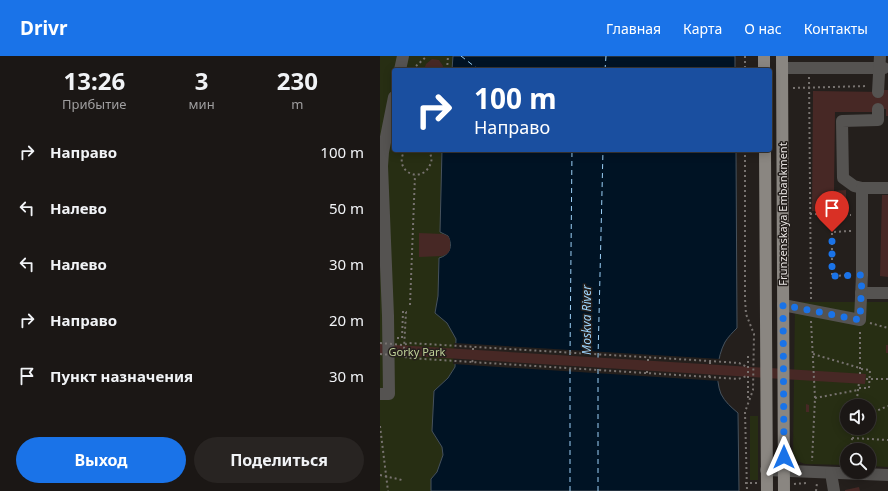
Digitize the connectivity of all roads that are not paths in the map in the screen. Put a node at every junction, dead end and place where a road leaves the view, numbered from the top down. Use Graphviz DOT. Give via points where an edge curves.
graph roads {
  1 [pos="403,56"];
  2 [pos="764,56"];
  3 [pos="782,56"];
  4 [pos="881,64"];
  5 [pos="400,68"];
  6 [pos="764,68"];
  7 [pos="782,68"];
  8 [pos="878,88"];
  9 [pos="392,101"];
  10 [pos="385,114"];
  11 [pos="881,117"];
  12 [pos="765,152"];
  13 [pos="862,188"];
  14 [pos="888,188"];
  15 [pos="861,293"];
  16 [pos="888,293"];
  17 [pos="783,305"];
  18 [pos="385,394"];
  19 [pos="766,470"];
  20 [pos="784,471"];
  21 [pos="831,473"];
  22 [pos="888,475"];
  23 [pos="762,487"];
  24 [pos="784,491"];
  25 [pos="834,491"];
  1 -- 5 [label="street"];
  2 -- 6 [label="main road"];
  3 -- 7 [label="main road, Frunzenskaya Embankment"];
  4 -- 7 [label="street"];
  4 -- 8 [label="street"];
  7 -- 17 [label="main road, Frunzenskaya Embankment"];
  9 -- 10 [label="street"];
  10 -- 18 [label="street" via="382,166 388,316"];
  11 -- 13 [label="street" via="842,121 843,178"];
  12 -- 19 [label="main road, Frunzenskaya Embankment"];
  13 -- 14 [label="street"];
  13 -- 15 [label="street"];
  15 -- 16 [label="street"];
  15 -- 17 [label="street" via="860,320"];
  17 -- 20 [label="main road, Frunzenskaya Embankment"];
  19 -- 20 [label="street"];
  19 -- 23 [label="main road, Frunzenskaya Embankment"];
  20 -- 21 [label="street"];
  20 -- 24 [label="main road, Frunzenskaya Embankment"];
  21 -- 22 [label="street"];
  21 -- 25 [label="street"];
}
